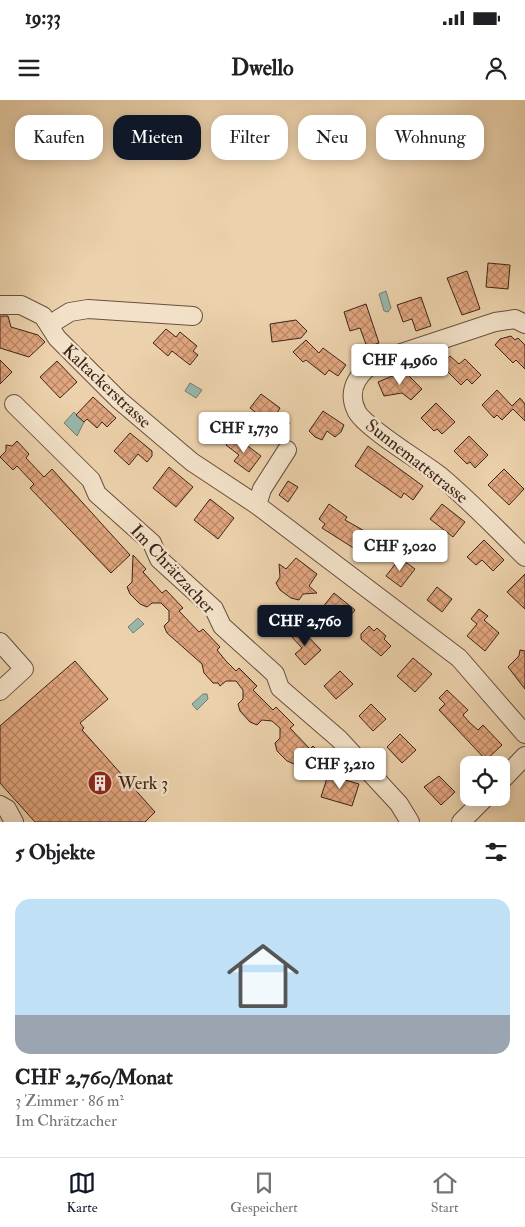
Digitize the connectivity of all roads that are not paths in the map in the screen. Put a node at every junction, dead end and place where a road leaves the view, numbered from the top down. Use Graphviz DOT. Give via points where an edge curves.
graph roads {
  1 [pos="0,305"];
  2 [pos="193,316"];
  3 [pos="46,320"];
  4 [pos="525,324"];
  5 [pos="14,404"];
  6 [pos="287,450"];
  7 [pos="257,505"];
  8 [pos="525,557"];
  9 [pos="0,642"];
  10 [pos="0,691"];
  11 [pos="525,734"];
  12 [pos="525,756"];
  13 [pos="510,772"];
  14 [pos="0,805"];
  15 [pos="477,806"];
  16 [pos="14,822"];
  17 [pos="410,822"];
  18 [pos="461,822"];
  1 -- 3 [label="street" via="21,304"];
  2 -- 3 [label="street" via="88,309"];
  3 -- 7 [label="street, Kaltackerstrasse" via="57,338 119,400 192,462"];
  4 -- 8 [label="street, Sunnemattstrasse" via="515,320 495,322 380,360 360,374 353,394 362,419 459,492"];
  5 -- 17 [label="street, Im Chrätzacher" via="91,480 97,494 152,543 159,559 214,609 222,626 275,674 280,688 339,739 399,804"];
  6 -- 7 [label="street" via="262,489"];
  7 -- 11 [label="street, Kaltackerstrasse" via="459,658"];
  9 -- 10 [label="street" via="24,669"];
  12 -- 13 [label="street"];
  14 -- 16 [label="street" via="7,809"];
  15 -- 18 [label="street"];
}
